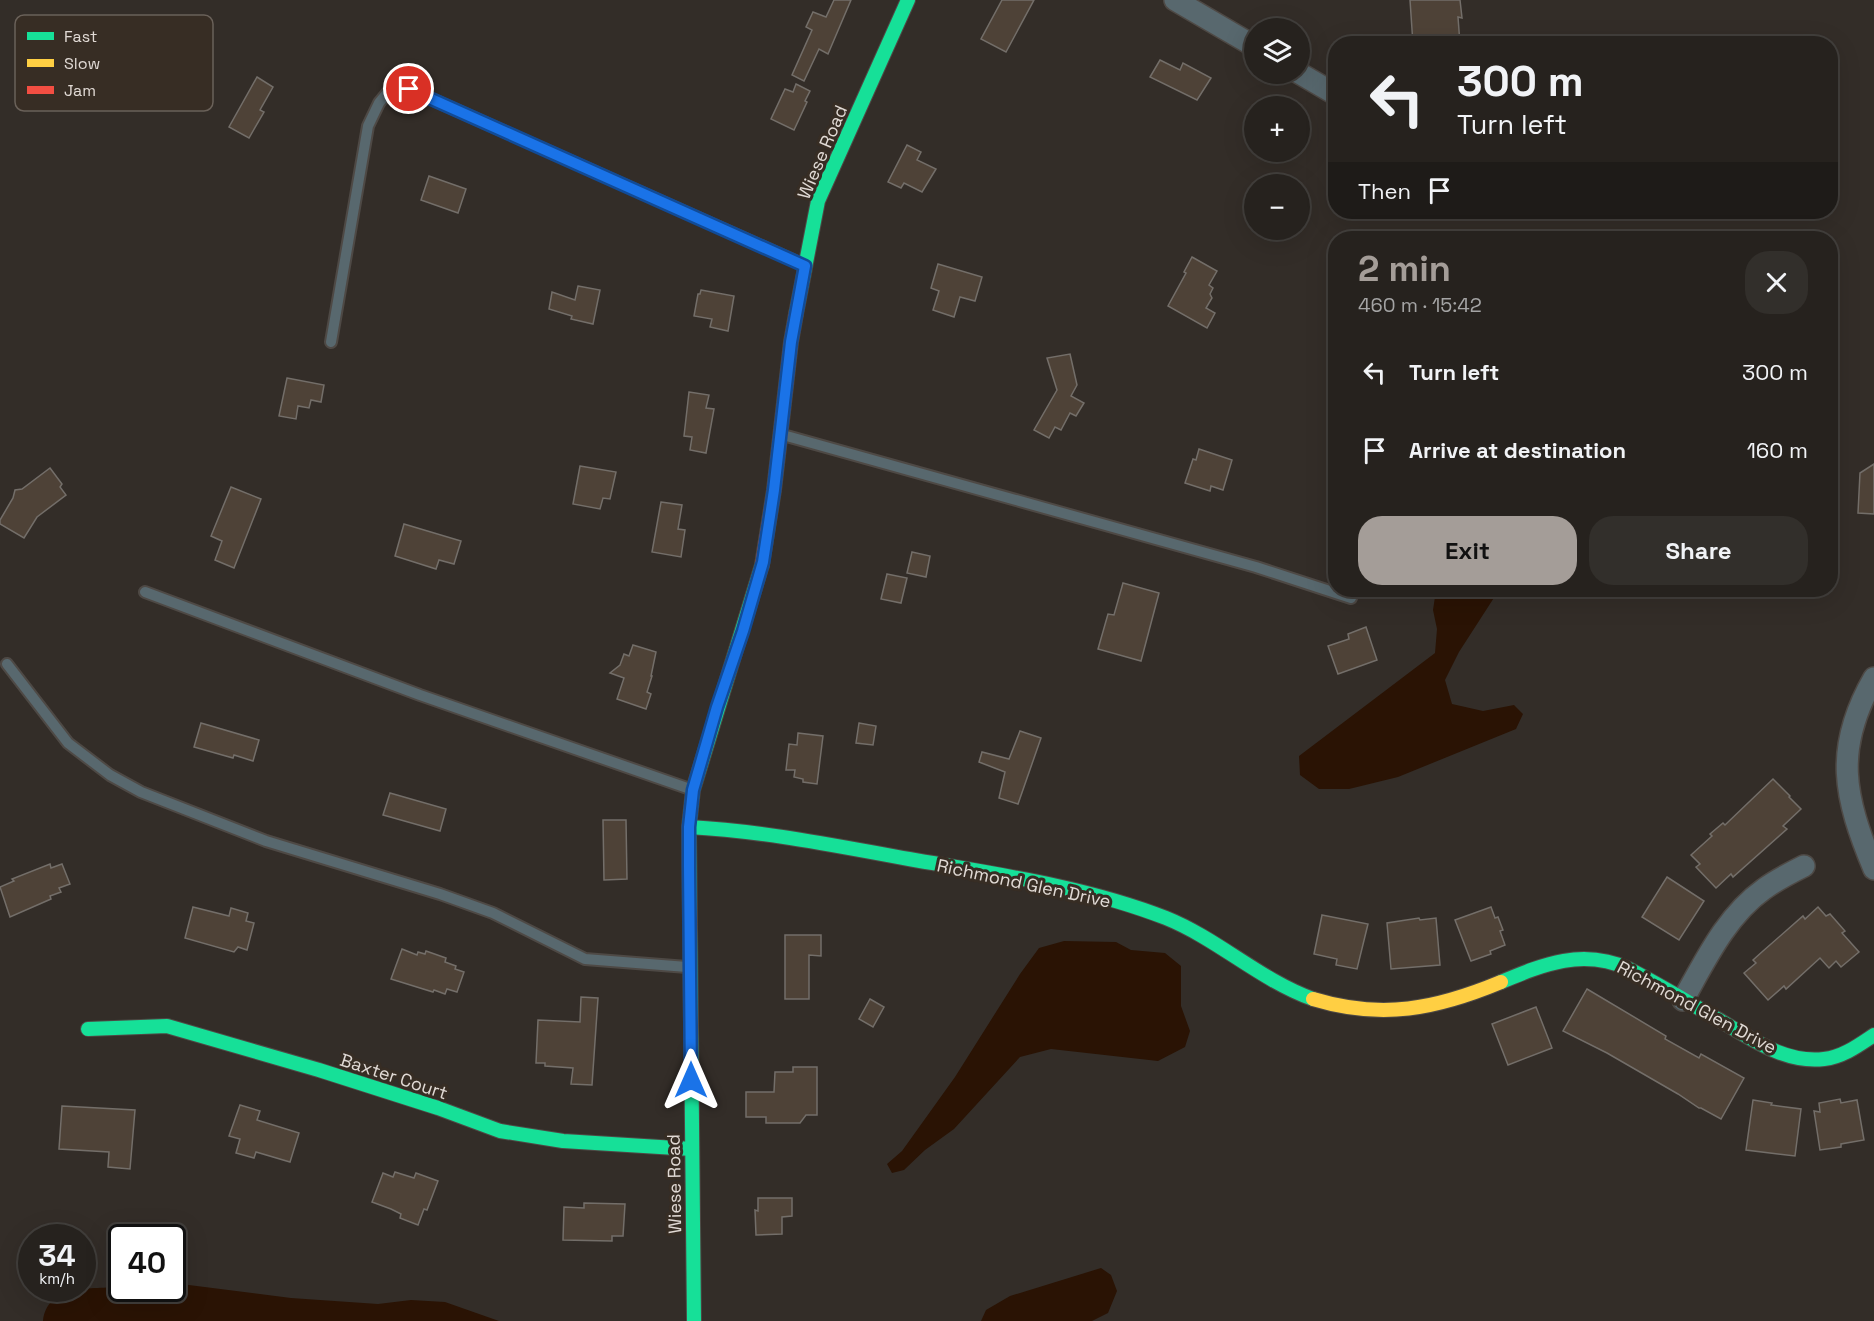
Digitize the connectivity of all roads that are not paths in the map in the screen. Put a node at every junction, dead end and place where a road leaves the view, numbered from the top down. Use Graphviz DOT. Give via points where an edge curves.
graph roads {
  1 [pos="908,0"];
  2 [pos="1175,0"];
  3 [pos="1244,40"];
  4 [pos="1310,79"];
  5 [pos="1328,90"];
  6 [pos="805,266"];
  7 [pos="331,342"];
  8 [pos="780,434"];
  9 [pos="1328,591"];
  10 [pos="145,592"];
  11 [pos="1347,597"];
  12 [pos="1350,598"];
  13 [pos="7,664"];
  14 [pos="1874,678"];
  15 [pos="693,790"];
  16 [pos="689,827"];
  17 [pos="1804,866"];
  18 [pos="1874,869"];
  19 [pos="690,967"];
  20 [pos="1683,1000"];
  21 [pos="88,1029"];
  22 [pos="1874,1035"];
  23 [pos="692,1149"];
  24 [pos="694,1321"];
  1 -- 6 [label="street, Wiese Road" via="818,201"];
  2 -- 3 [label="street"];
  4 -- 5 [label="street"];
  6 -- 7 [label="lane" via="409,89 399,90 388,92 368,126"];
  6 -- 8 [label="street, Wiese Road"];
  8 -- 9 [label="lane" via="1256,567"];
  8 -- 15 [label="street, Wiese Road" via="763,562"];
  10 -- 15 [label="lane" via="420,695"];
  11 -- 12 [label="lane"];
  13 -- 19 [label="lane" via="68,743 110,775 141,792 266,841 493,913 585,959"];
  14 -- 18 [label="street" via="1850,731 1846,766 1853,813"];
  15 -- 16 [label="street, Wiese Road"];
  16 -- 19 [label="street, Wiese Road"];
  16 -- 20 [label="street, Richmond Glen Drive" via="800,840 1088,894 1175,922 1211,939 1295,991 1362,1010 1406,1011 1456,1000 1555,962 1585,957 1609,961"];
  17 -- 20 [label="street" via="1762,890 1744,907 1714,944"];
  19 -- 23 [label="street, Wiese Road"];
  20 -- 22 [label="street, Richmond Glen Drive" via="1766,1048 1797,1058 1825,1059"];
  21 -- 23 [label="street, Baxter Court" via="167,1026 438,1108 500,1131 563,1142"];
  23 -- 24 [label="street, Wiese Road"];
}
